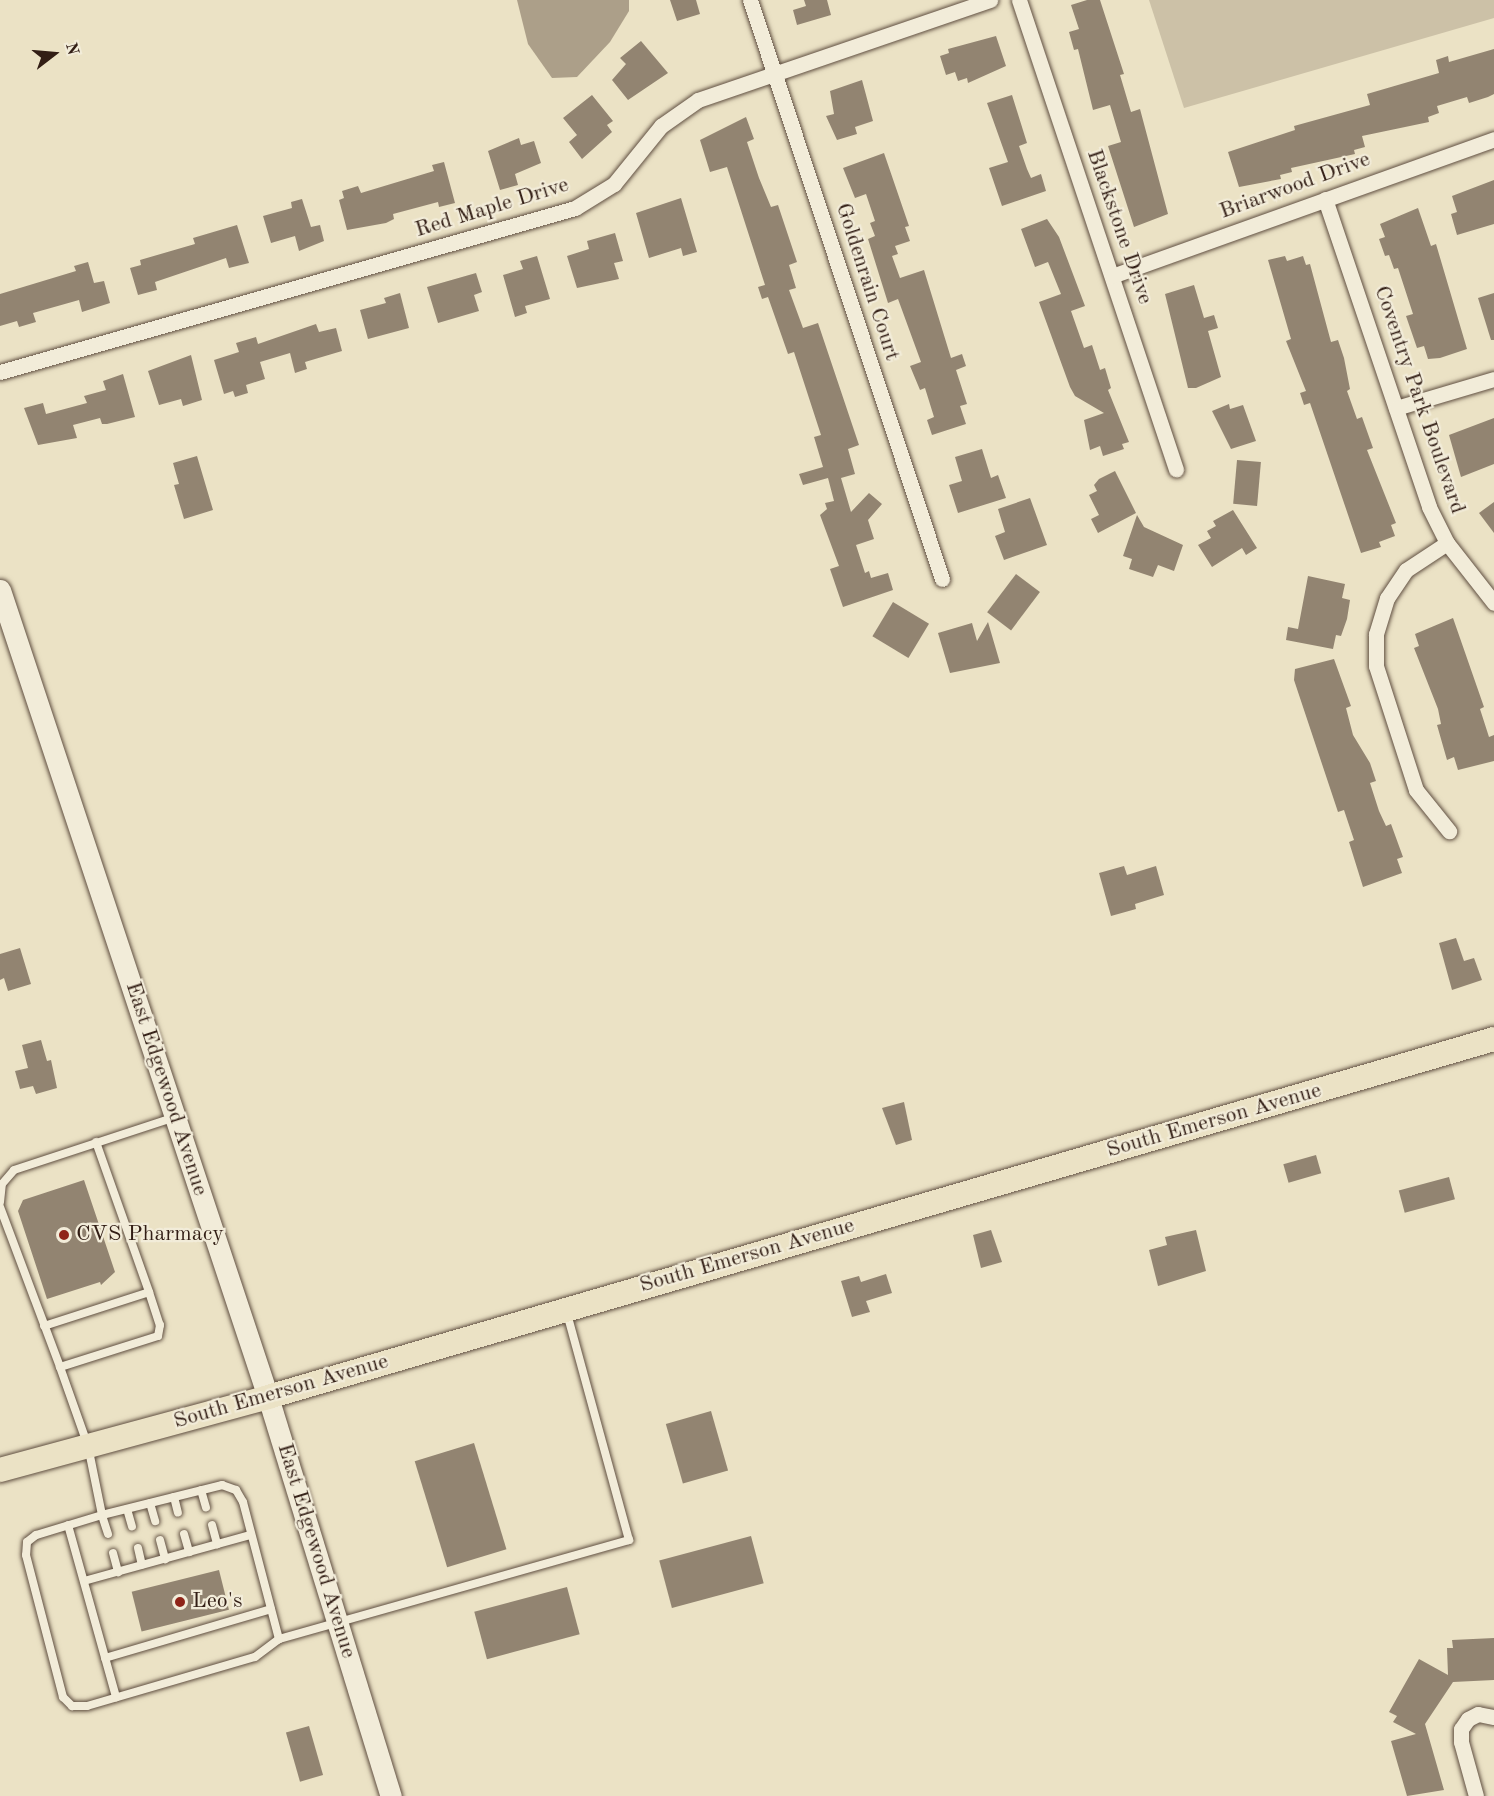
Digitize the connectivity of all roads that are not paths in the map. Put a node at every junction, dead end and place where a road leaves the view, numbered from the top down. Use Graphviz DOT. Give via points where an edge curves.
graph roads {
  1 [pos="750,0"];
  2 [pos="990,0"];
  3 [pos="1019,0"];
  4 [pos="774,73"];
  5 [pos="1494,139"];
  6 [pos="1325,199"];
  7 [pos="1112,276"];
  8 [pos="0,372"];
  9 [pos="1494,379"];
  10 [pos="1396,408"];
  11 [pos="1176,469"];
  12 [pos="1447,543"];
  13 [pos="942,579"];
  14 [pos="0,590"];
  15 [pos="1494,603"];
  16 [pos="1449,831"];
  17 [pos="1494,1039"];
  18 [pos="175,1117"];
  19 [pos="96,1142"];
  20 [pos="0,1202"];
  21 [pos="0,1207"];
  22 [pos="148,1292"];
  23 [pos="566,1309"];
  24 [pos="44,1326"];
  25 [pos="60,1367"];
  26 [pos="268,1397"];
  27 [pos="88,1446"];
  28 [pos="0,1470"];
  29 [pos="201,1490"];
  30 [pos="174,1497"];
  31 [pos="150,1503"];
  32 [pos="206,1507"];
  33 [pos="127,1509"];
  34 [pos="178,1513"];
  35 [pos="102,1515"];
  36 [pos="155,1521"];
  37 [pos="69,1525"];
  38 [pos="212,1525"];
  39 [pos="132,1526"];
  40 [pos="108,1534"];
  41 [pos="184,1534"];
  42 [pos="250,1535"];
  43 [pos="160,1540"];
  44 [pos="217,1544"];
  45 [pos="138,1548"];
  46 [pos="189,1552"];
  47 [pos="113,1553"];
  48 [pos="165,1559"];
  49 [pos="142,1565"];
  50 [pos="118,1572"];
  51 [pos="84,1581"];
  52 [pos="271,1609"];
  53 [pos="339,1625"];
  54 [pos="279,1639"];
  55 [pos="105,1658"];
  56 [pos="116,1698"];
  57 [pos="1494,1717"];
  58 [pos="391,1796"];
  59 [pos="1476,1796"];
  1 -- 4 [label="street, Goldenrain Court"];
  2 -- 4 [label="street, Red Maple Drive"];
  3 -- 7 [label="street, Blackstone Drive"];
  4 -- 8 [label="street, Red Maple Drive" via="686,107 651,138 614,184 575,208"];
  4 -- 13 [label="street, Goldenrain Court"];
  5 -- 6 [label="street, Briarwood Drive"];
  6 -- 7 [label="street, Briarwood Drive"];
  6 -- 10 [label="street, Coventry Park Boulevard"];
  7 -- 11 [label="street, Blackstone Drive"];
  9 -- 10 [label="street"];
  10 -- 12 [label="street, Coventry Park Boulevard" via="1429,507"];
  12 -- 15 [label="street, Coventry Park Boulevard"];
  12 -- 16 [label="street" via="1406,570 1387,598 1376,634 1376,666 1416,790"];
  14 -- 18 [label="main road, East Edgewood Avenue"];
  17 -- 23 [label="main road, South Emerson Avenue"];
  18 -- 19 [label="lane"];
  18 -- 26 [label="main road, East Edgewood Avenue"];
  19 -- 20 [label="lane" via="14,1170 2,1184"];
  19 -- 22 [label="lane"];
  21 -- 24 [label="lane"];
  22 -- 24 [label="lane"];
  22 -- 25 [label="lane" via="159,1325 158,1336"];
  23 -- 26 [label="main road, South Emerson Avenue"];
  23 -- 53 [label="lane" via="629,1540"];
  24 -- 25 [label="lane"];
  25 -- 27 [label="lane"];
  26 -- 27 [label="main road, South Emerson Avenue"];
  26 -- 53 [label="main road, East Edgewood Avenue"];
  27 -- 28 [label="main road, South Emerson Avenue"];
  27 -- 35 [label="lane"];
  29 -- 30 [label="lane"];
  29 -- 32 [label="lane"];
  29 -- 42 [label="lane" via="222,1485 236,1490 243,1502"];
  30 -- 31 [label="lane"];
  30 -- 34 [label="lane"];
  31 -- 33 [label="lane"];
  31 -- 36 [label="lane"];
  33 -- 35 [label="lane"];
  33 -- 39 [label="lane"];
  35 -- 37 [label="lane"];
  35 -- 40 [label="lane"];
  37 -- 51 [label="lane"];
  37 -- 56 [label="lane" via="36,1535 27,1542 26,1555 63,1697 72,1706"];
  38 -- 44 [label="lane"];
  41 -- 46 [label="lane"];
  42 -- 44 [label="lane"];
  42 -- 52 [label="lane"];
  43 -- 48 [label="lane"];
  44 -- 46 [label="lane"];
  45 -- 49 [label="lane"];
  46 -- 48 [label="lane"];
  47 -- 50 [label="lane"];
  48 -- 49 [label="lane"];
  49 -- 50 [label="lane"];
  50 -- 51 [label="lane"];
  51 -- 55 [label="lane"];
  52 -- 54 [label="lane"];
  52 -- 55 [label="lane"];
  53 -- 54 [label="lane"];
  53 -- 58 [label="main road, East Edgewood Avenue"];
  54 -- 56 [label="lane" via="255,1657"];
  55 -- 56 [label="lane"];
  57 -- 59 [label="street" via="1473,1715 1461,1729"];
}
